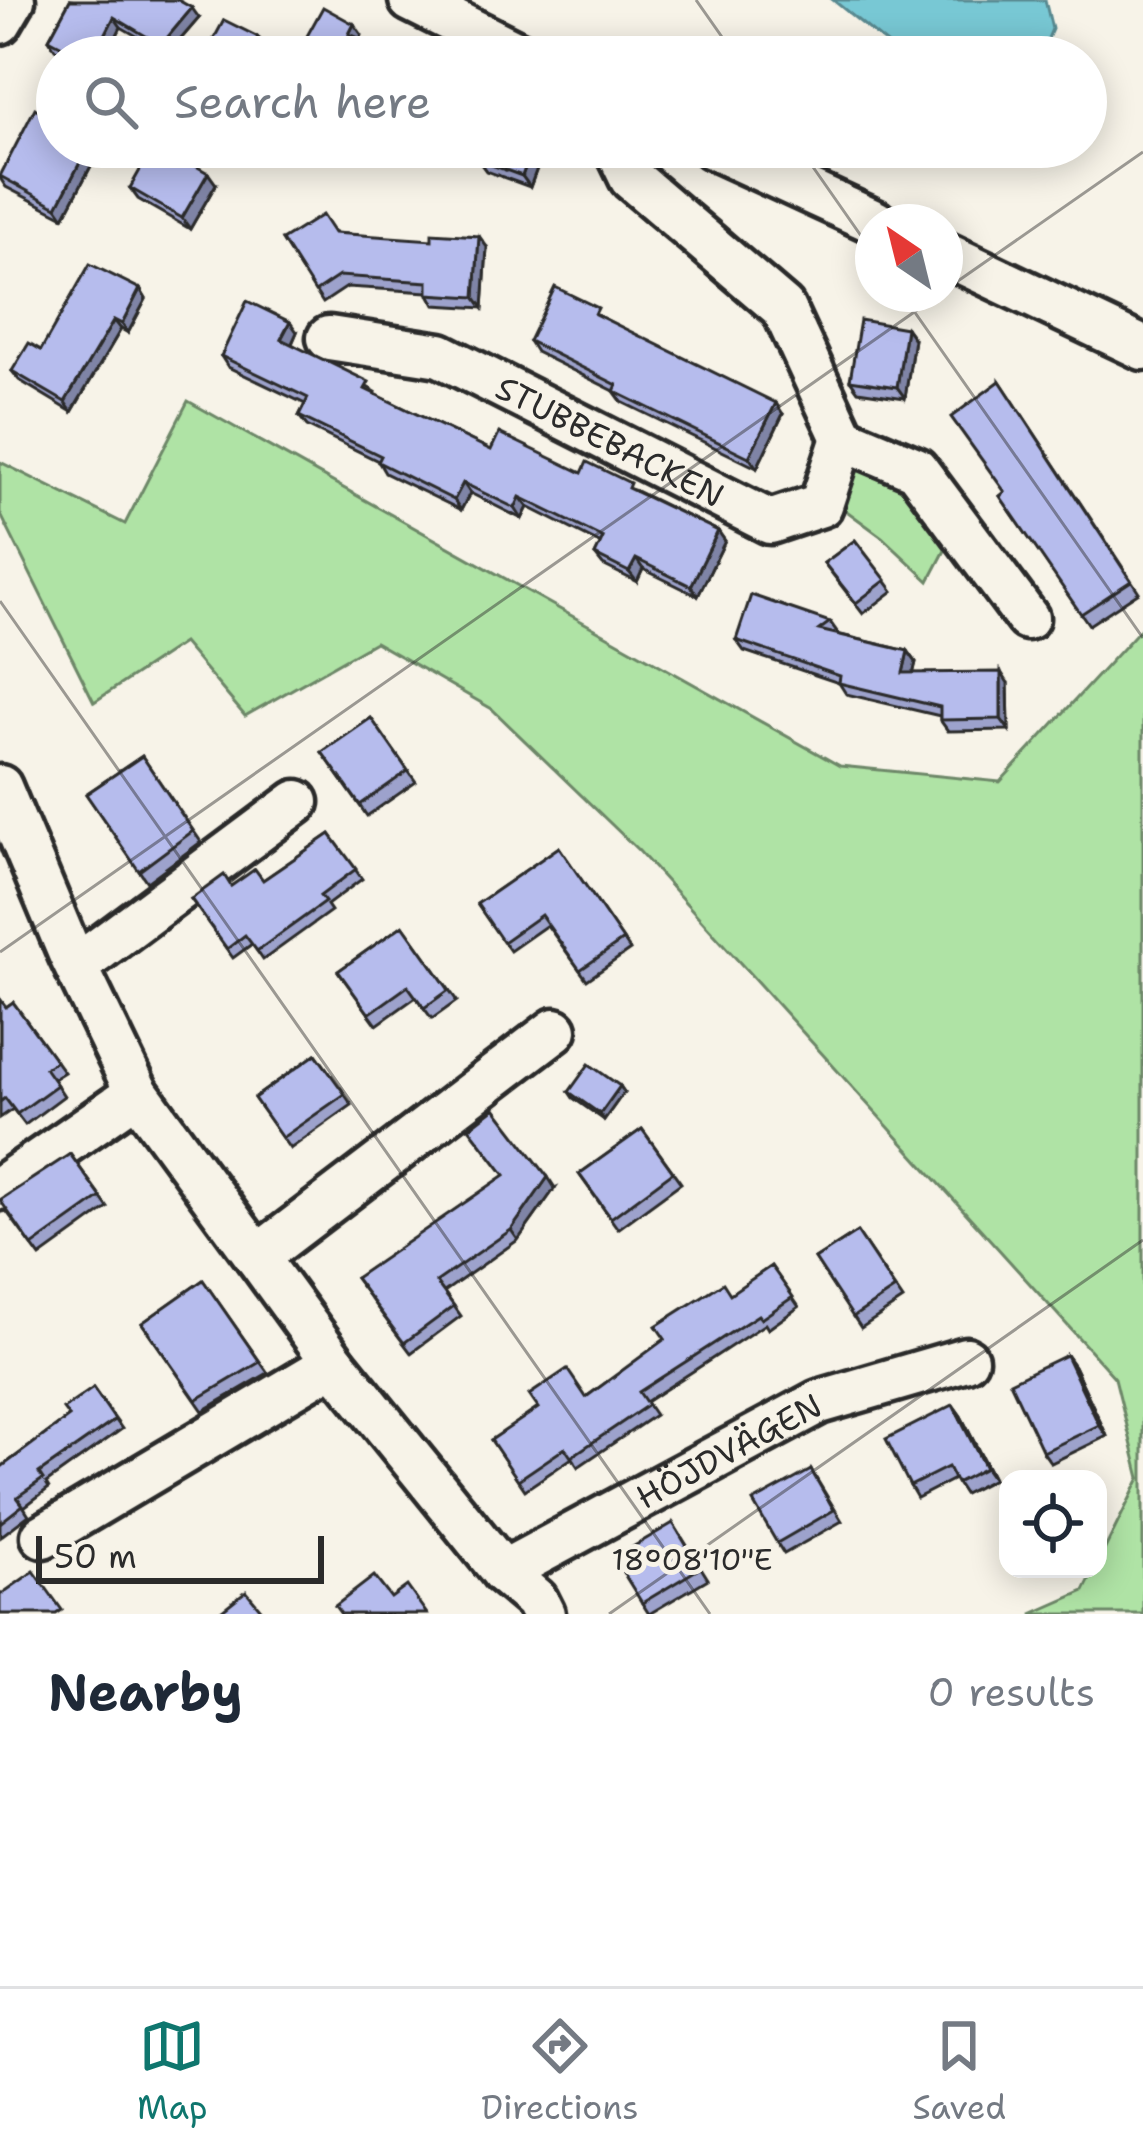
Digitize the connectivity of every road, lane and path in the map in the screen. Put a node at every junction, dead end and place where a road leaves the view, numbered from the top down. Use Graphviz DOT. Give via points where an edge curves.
graph roads {
  1 [pos="13,0"];
  2 [pos="411,0"];
  3 [pos="0,22"];
  4 [pos="483,36"];
  5 [pos="626,168"];
  6 [pos="758,168"];
  7 [pos="855,213"];
  8 [pos="963,262"];
  9 [pos="329,338"];
  10 [pos="1143,347"];
  11 [pos="843,438"];
  12 [pos="1027,618"];
  13 [pos="0,787"];
  14 [pos="297,802"];
  15 [pos="76,967"];
  16 [pos="555,1030"];
  17 [pos="137,1093"];
  18 [pos="0,1188"];
  19 [pos="257,1257"];
  20 [pos="966,1359"];
  21 [pos="334,1363"];
  22 [pos="43,1536"];
  23 [pos="503,1572"];
  24 [pos="544,1614"];
  1 -- 3 [label="street"];
  2 -- 4 [label="street"];
  5 -- 11 [label="street" via="782,308"];
  6 -- 7 [label="street"];
  8 -- 10 [label="street"];
  9 -- 11 [label="street, STUBBEBACKEN" via="440,355 770,522 821,506"];
  11 -- 12 [label="street" via="916,469"];
  13 -- 15 [label="street"];
  14 -- 15 [label="street"];
  15 -- 17 [label="street"];
  16 -- 19 [label="street"];
  17 -- 18 [label="street"];
  17 -- 19 [label="street"];
  19 -- 21 [label="street"];
  20 -- 23 [label="street, HÖJDVÄGEN" via="819,1402"];
  21 -- 22 [label="street"];
  21 -- 23 [label="street"];
  23 -- 24 [label="street"];
}
